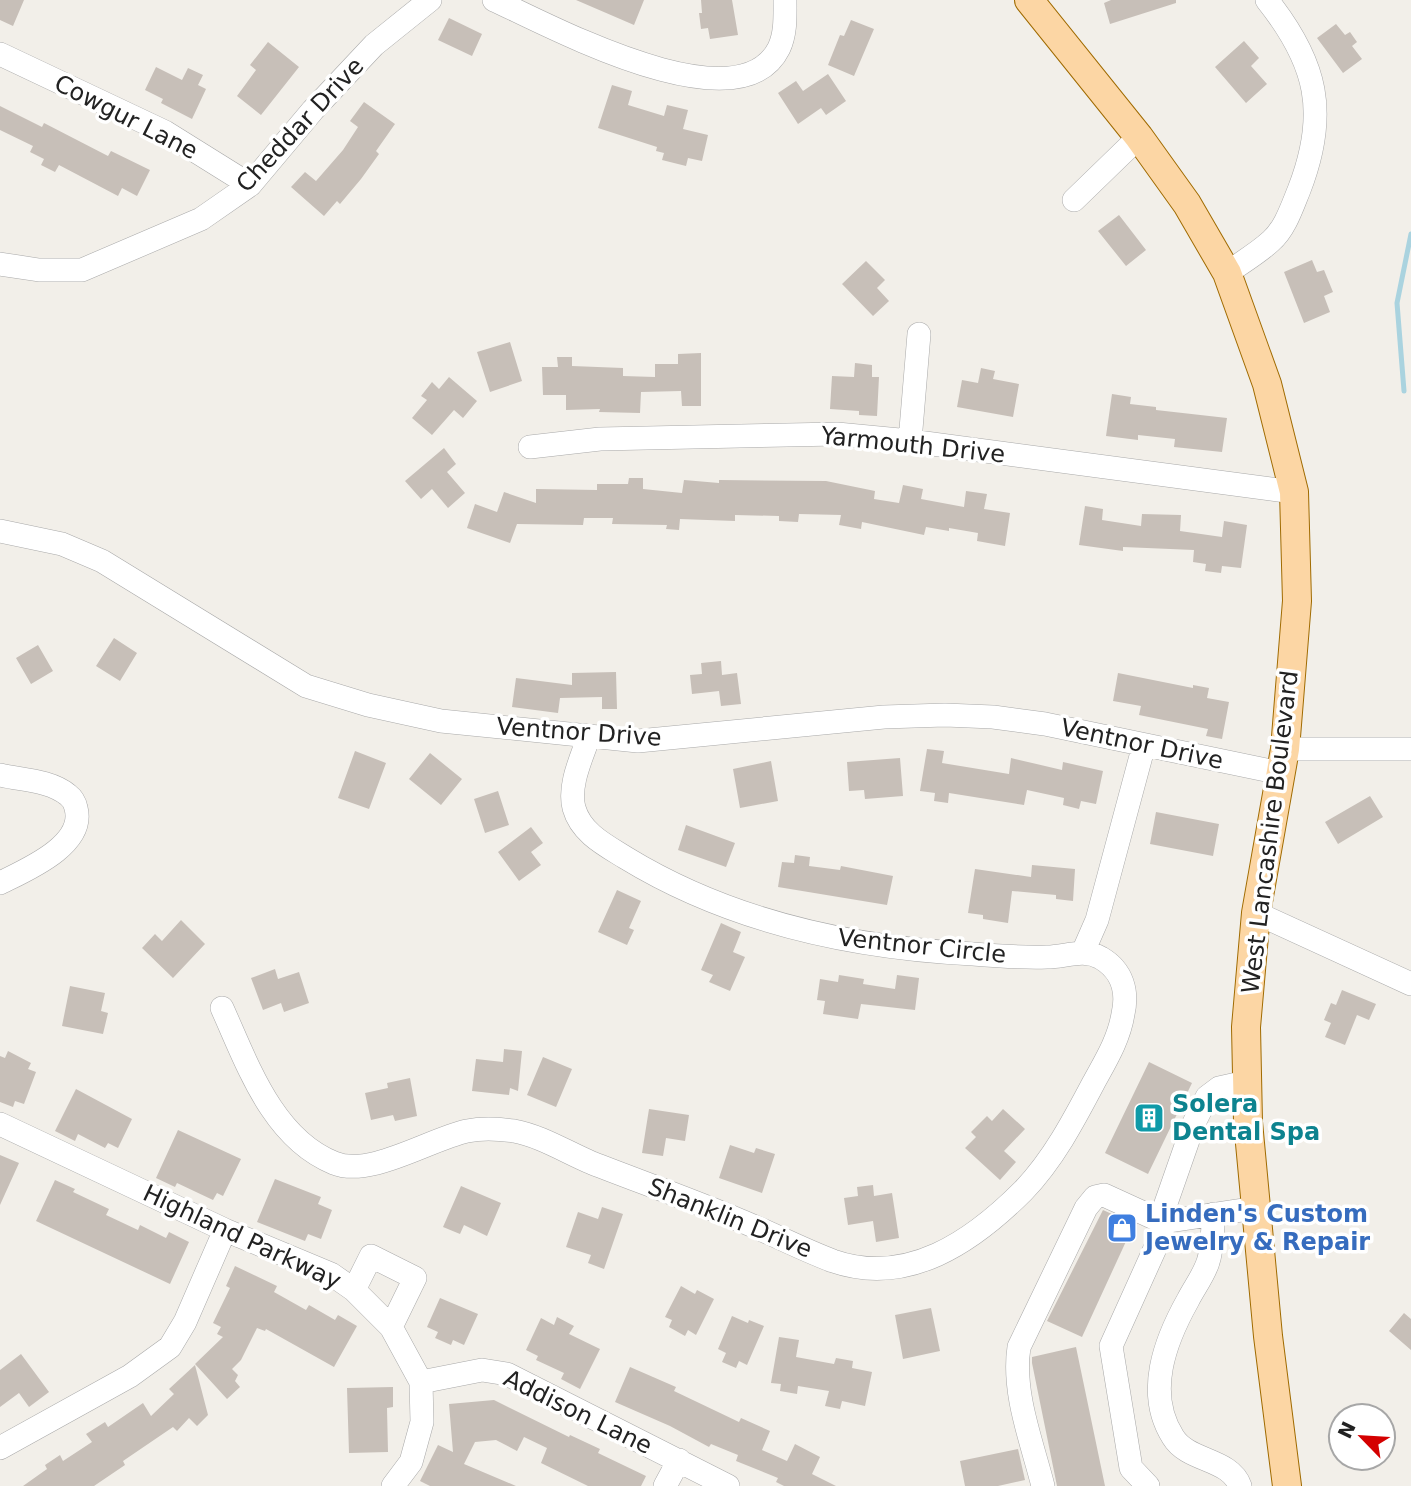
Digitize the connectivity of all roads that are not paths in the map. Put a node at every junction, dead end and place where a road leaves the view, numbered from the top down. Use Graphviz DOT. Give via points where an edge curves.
graph roads {
  1 [pos="430,0"];
  2 [pos="494,0"];
  3 [pos="785,0"];
  4 [pos="1267,0"];
  5 [pos="1032,1"];
  6 [pos="0,54"];
  7 [pos="1139,137"];
  8 [pos="250,185"];
  9 [pos="1074,200"];
  10 [pos="0,264"];
  11 [pos="1227,273"];
  12 [pos="919,334"];
  13 [pos="910,441"];
  14 [pos="530,447"];
  15 [pos="1294,492"];
  16 [pos="0,531"];
  17 [pos="589,736"];
  18 [pos="1144,746"];
  19 [pos="1411,748"];
  20 [pos="1283,761"];
  21 [pos="0,775"];
  22 [pos="0,883"];
  23 [pos="1256,913"];
  24 [pos="1083,952"];
  25 [pos="1411,984"];
  26 [pos="222,1008"];
  27 [pos="1246,1082"];
  28 [pos="0,1125"];
  29 [pos="1256,1208"];
  30 [pos="1214,1214"];
  31 [pos="1163,1222"];
  32 [pos="225,1230"];
  33 [pos="354,1290"];
  34 [pos="391,1328"];
  35 [pos="421,1382"];
  36 [pos="0,1448"];
  37 [pos="679,1460"];
  38 [pos="396,1485"];
  39 [pos="665,1486"];
  40 [pos="728,1486"];
  41 [pos="1042,1486"];
  42 [pos="1148,1486"];
  43 [pos="1240,1486"];
  44 [pos="1287,1486"];
  1 -- 8 [label="street, Cheddar Drive" via="374,45"];
  2 -- 3 [label="street" via="624,59 677,74 719,78 743,76 768,63 780,47"];
  4 -- 11 [label="street" via="1297,43 1310,73 1315,119 1303,180 1291,211 1273,240"];
  5 -- 7 [label="main road, West Lancashire Boulevard"];
  6 -- 8 [label="street, Cowgur Lane" via="165,132"];
  7 -- 9 [label="street"];
  7 -- 11 [label="main road, West Lancashire Boulevard" via="1187,204"];
  8 -- 10 [label="street, Cheddar Drive" via="201,219 82,270"];
  11 -- 15 [label="main road, West Lancashire Boulevard" via="1267,384"];
  12 -- 13 [label="street"];
  13 -- 14 [label="street, Yarmouth Drive" via="837,434 600,439"];
  13 -- 15 [label="street, Yarmouth Drive"];
  15 -- 20 [label="main road, West Lancashire Boulevard" via="1297,601"];
  16 -- 17 [label="street, Ventnor Drive" via="62,544 102,561 306,686 441,720"];
  17 -- 18 [label="street, Ventnor Drive" via="638,741 946,715 1045,724"];
  17 -- 24 [label="street, Ventnor Circle" via="572,798 582,825 639,866 699,895 786,927 881,946 1049,957"];
  18 -- 20 [label="street, Ventnor Drive"];
  18 -- 24 [label="street" via="1097,920"];
  19 -- 20 [label="street, Ventnor Drive"];
  20 -- 23 [label="main road, West Lancashire Boulevard"];
  21 -- 22 [label="street" via="68,794 78,815 70,838 58,850"];
  23 -- 25 [label="street"];
  23 -- 27 [label="main road, West Lancashire Boulevard"];
  24 -- 26 [label="street, Shanklin Drive" via="1101,958 1116,971 1126,999 1116,1042 1073,1122 1035,1178 977,1232 920,1262 878,1269 835,1262 516,1132 466,1131 377,1162 337,1165 291,1132 267,1103"];
  27 -- 29 [label="main road, West Lancashire Boulevard"];
  27 -- 31 [label="street" via="1219,1088 1207,1097 1194,1123"];
  28 -- 32 [label="street, Highland Parkway"];
  29 -- 30 [label="street"];
  29 -- 44 [label="main road, West Lancashire Boulevard"];
  30 -- 31 [label="street"];
  30 -- 43 [label="street" via="1208,1262 1177,1319 1160,1364 1161,1409 1173,1438 1187,1452 1223,1467"];
  31 -- 41 [label="street" via="1104,1195 1095,1197 1019,1347 1018,1386"];
  31 -- 42 [label="street" via="1153,1255 1111,1346 1131,1468"];
  32 -- 33 [label="street, Highland Parkway" via="331,1274"];
  32 -- 36 [label="street" via="170,1347 130,1376"];
  33 -- 34 [label="street, Highland Parkway"];
  33 -- 34 [label="street" via="371,1256 415,1278"];
  34 -- 35 [label="street, Highland Parkway"];
  35 -- 37 [label="street, Addison Lane" via="482,1370 508,1374"];
  35 -- 38 [label="street, Highland Parkway" via="422,1422 411,1462"];
  37 -- 39 [label="street"];
  37 -- 40 [label="street, Addison Lane"];
}
